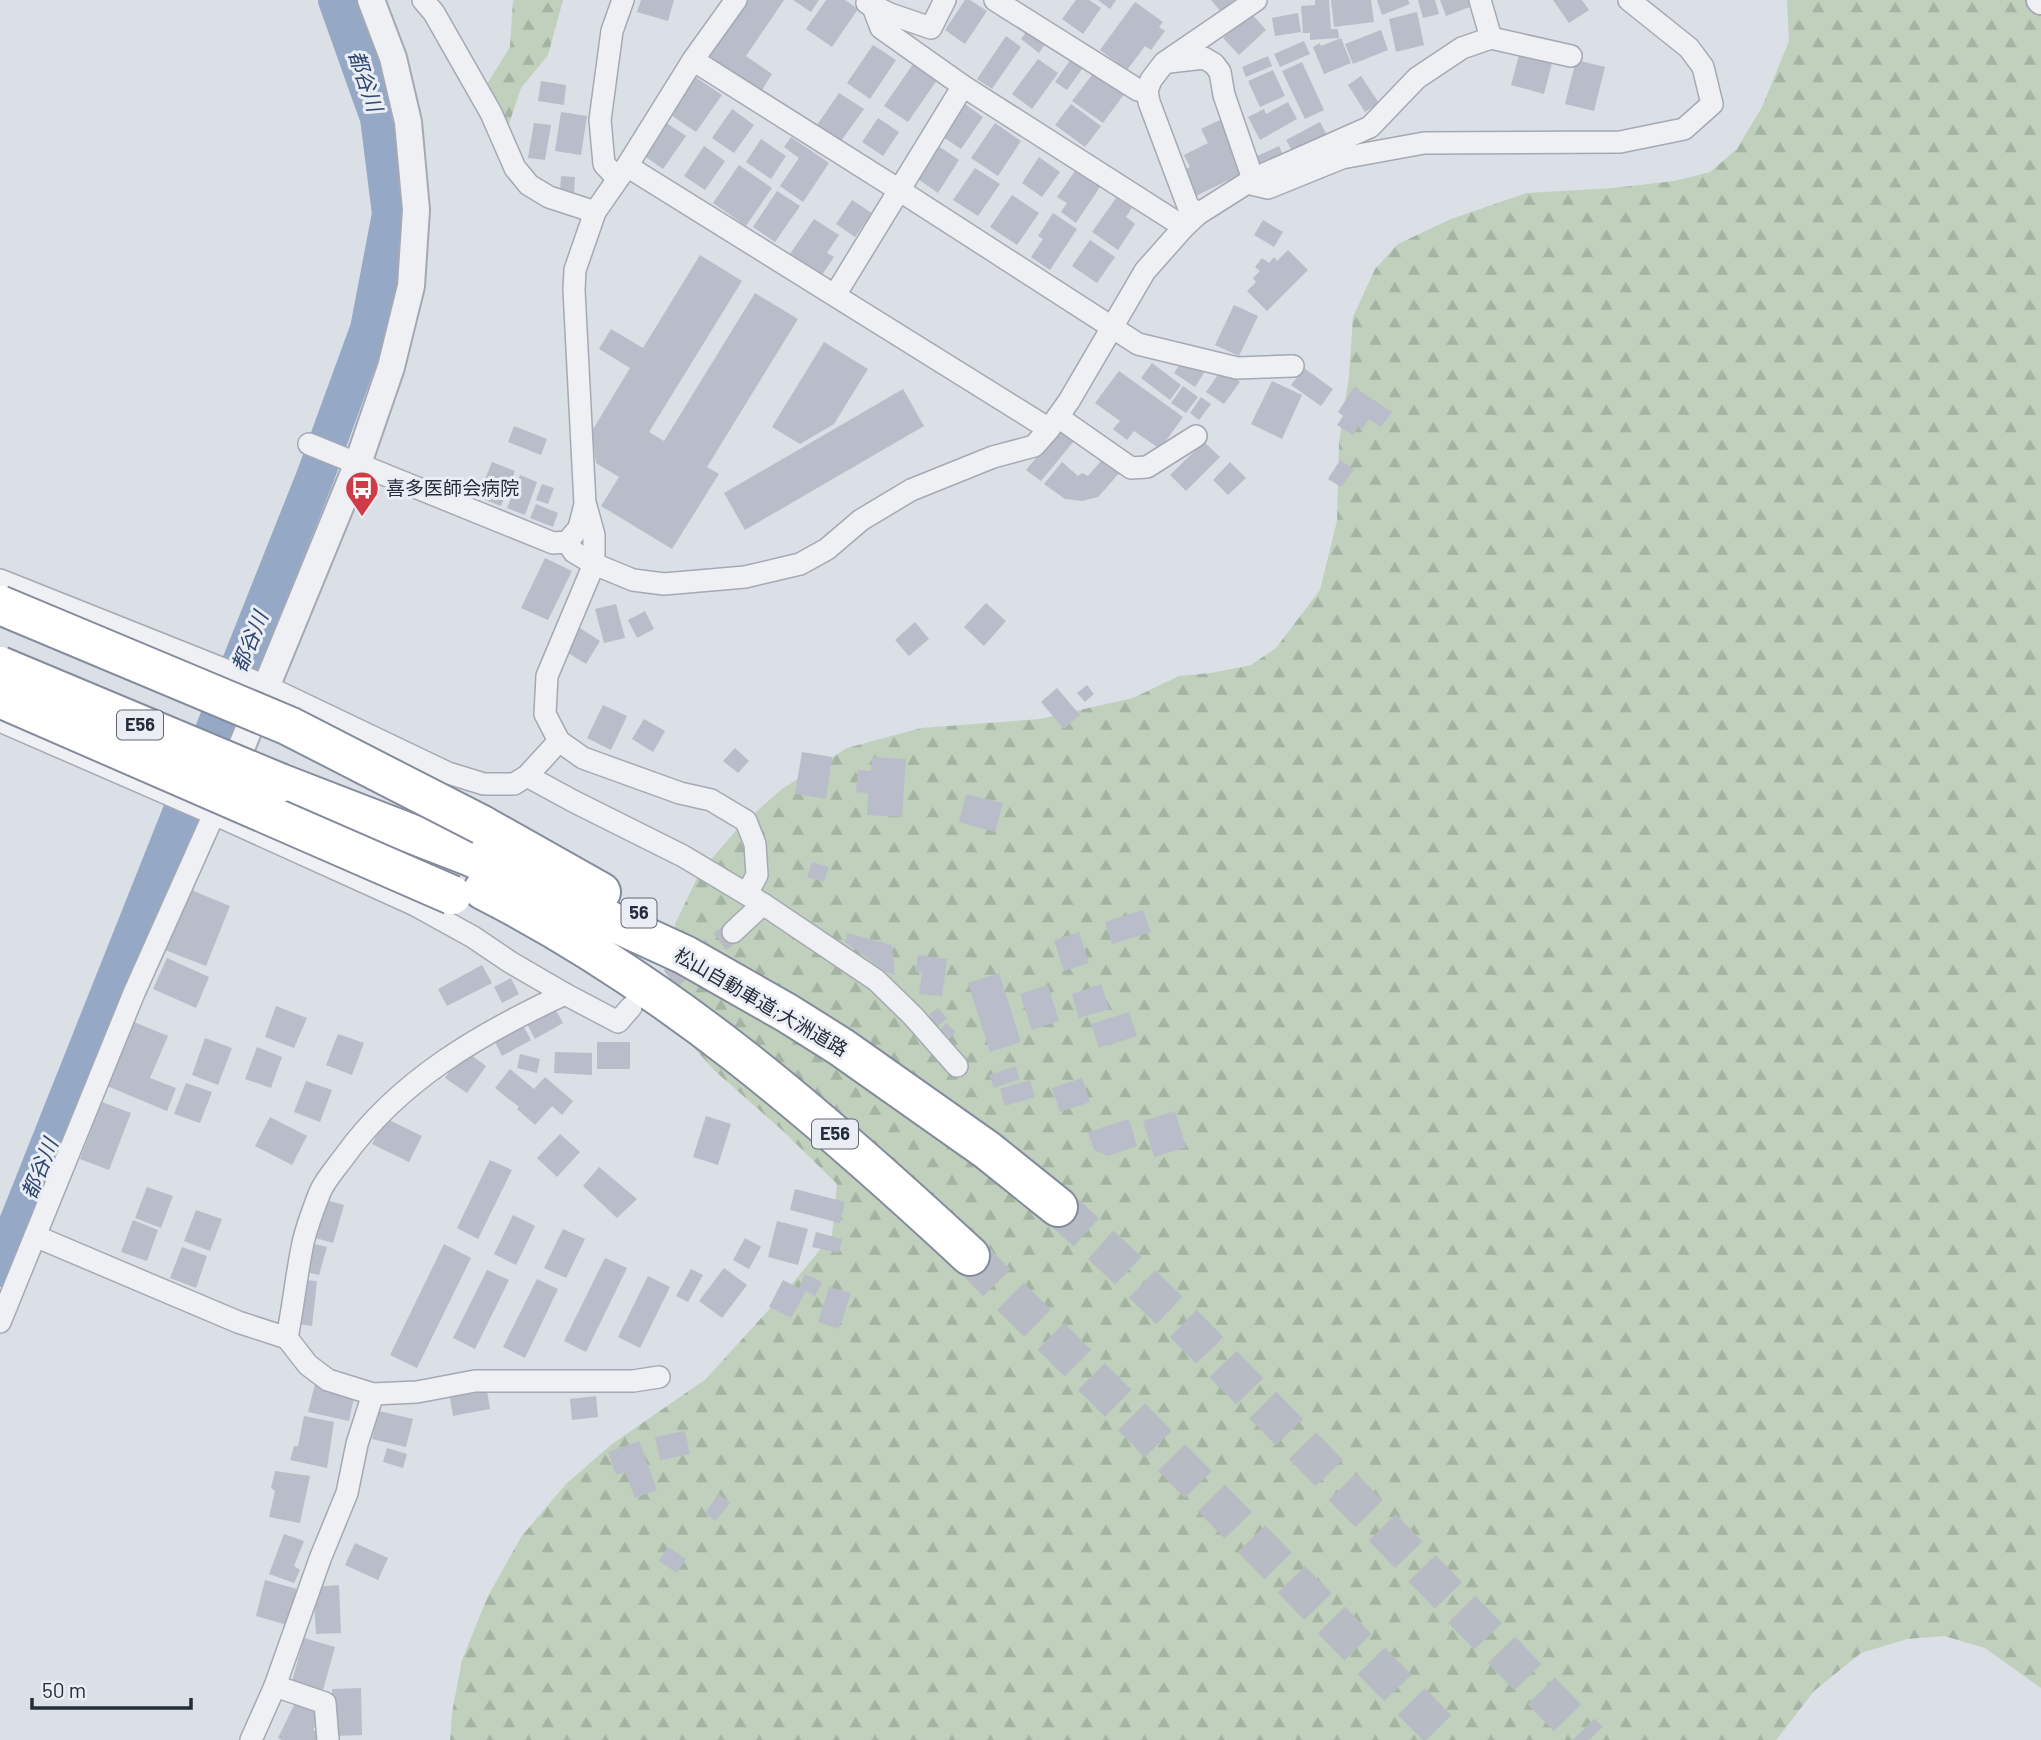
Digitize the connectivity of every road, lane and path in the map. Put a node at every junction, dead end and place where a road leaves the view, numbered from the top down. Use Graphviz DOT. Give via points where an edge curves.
graph roads {
  1 [pos="372,0"];
  2 [pos="423,0"];
  3 [pos="623,0"];
  4 [pos="736,0"];
  5 [pos="945,0"];
  6 [pos="995,0"];
  7 [pos="1256,0"];
  8 [pos="1480,0"];
  9 [pos="1629,0"];
  10 [pos="868,3"];
  11 [pos="1491,38"];
  12 [pos="1571,56"];
  13 [pos="693,60"];
  14 [pos="1164,63"];
  15 [pos="963,86"];
  16 [pos="1147,91"];
  17 [pos="622,173"];
  18 [pos="1255,182"];
  19 [pos="899,190"];
  20 [pos="595,212"];
  21 [pos="1191,221"];
  22 [pos="835,295"];
  23 [pos="1111,326"];
  24 [pos="1293,366"];
  25 [pos="1054,423"];
  26 [pos="1196,436"];
  27 [pos="309,444"];
  28 [pos="351,460"];
  29 [pos="585,504"];
  30 [pos="567,542"];
  31 [pos="594,564"];
  32 [pos="0,580"];
  33 [pos="0,605"];
  34 [pos="0,666"];
  35 [pos="266,686"];
  36 [pos="0,698"];
  37 [pos="0,721"];
  38 [pos="559,741"];
  39 [pos="527,776"];
  40 [pos="214,814"];
  41 [pos="465,863"];
  42 [pos="755,899"];
  43 [pos="733,932"];
  44 [pos="565,994"];
  45 [pos="631,1007"];
  46 [pos="957,1066"];
  47 [pos="1058,1207"];
  48 [pos="35,1236"];
  49 [pos="970,1256"];
  50 [pos="0,1322"];
  51 [pos="287,1338"];
  52 [pos="659,1377"];
  53 [pos="373,1394"];
  54 [pos="275,1686"];
  55 [pos="251,1740"];
  56 [pos="328,1740"];
  1 -- 28 [label="street" via="393,58 408,122 416,211 411,286 391,367"];
  2 -- 20 [label="street" via="491,113 515,168 529,185 549,197"];
  3 -- 17 [label="street" via="612,31 600,120 604,164"];
  4 -- 13 [label="street"];
  5 -- 10 [label="street" via="931,28"];
  6 -- 16 [label="street" via="1138,90"];
  7 -- 14 [label="street"];
  8 -- 11 [label="street"];
  9 -- 18 [label="street" via="1689,48 1703,67 1712,104 1684,129 1620,142 1424,143 1342,158 1268,188"];
  10 -- 15 [label="street" via="881,28"];
  11 -- 12 [label="street"];
  11 -- 18 [label="street" via="1462,48 1417,78 1370,127"];
  13 -- 17 [label="street"];
  13 -- 19 [label="street"];
  14 -- 16 [label="street"];
  14 -- 18 [label="street" via="1204,58 1214,64"];
  15 -- 19 [label="street"];
  15 -- 21 [label="street"];
  16 -- 21 [label="street"];
  17 -- 20 [label="street"];
  17 -- 22 [label="street"];
  18 -- 21 [label="street"];
  19 -- 22 [label="street"];
  19 -- 23 [label="street"];
  20 -- 29 [label="street" via="575,270 574,290"];
  21 -- 23 [label="street" via="1145,271"];
  22 -- 25 [label="street"];
  23 -- 24 [label="street" via="1139,344 1237,368"];
  23 -- 25 [label="street"];
  25 -- 26 [label="street" via="1131,468 1147,467"];
  25 -- 31 [label="street" via="1034,446 911,490 800,564 745,577 664,584 633,580"];
  27 -- 28 [label="street"];
  28 -- 30 [label="street" via="552,543"];
  28 -- 35 [label="street"];
  29 -- 30 [label="street" via="579,528"];
  29 -- 31 [label="street" via="594,535"];
  30 -- 31 [label="street"];
  31 -- 38 [label="street" via="547,676 545,714"];
  32 -- 35 [label="street"];
  33 -- 41 [label="highway, bridge" via="289,726"];
  34 -- 41 [label="highway, E56, bridge"];
  35 -- 39 [label="street" via="448,773 484,784 514,785"];
  35 -- 40 [label="street"];
  36 -- 41 [label="highway, bridge"];
  37 -- 40 [label="street"];
  38 -- 39 [label="street"];
  38 -- 42 [label="street" via="583,758 711,800 746,821 755,844"];
  39 -- 42 [label="street" via="683,856"];
  40 -- 44 [label="street" via="415,905"];
  40 -- 48 [label="street" via="134,993"];
  41 -- 47 [label="highway, 松山自動車道;大洲道路 / 56" via="708,951 787,1013 987,1150"];
  41 -- 49 [label="highway, E56" via="566,952 693,1021 809,1111"];
  42 -- 43 [label="street"];
  42 -- 46 [label="street" via="876,980"];
  44 -- 45 [label="street" via="618,1022"];
  44 -- 51 [label="street" via="483,1035 443,1061 397,1096 353,1144 321,1190 302,1246"];
  48 -- 50 [label="street"];
  48 -- 51 [label="street" via="238,1322"];
  51 -- 53 [label="street" via="308,1366 328,1380"];
  52 -- 53 [label="street" via="475,1381 417,1392"];
  53 -- 54 [label="street" via="347,1493"];
  54 -- 55 [label="street"];
  54 -- 56 [label="street" via="325,1703"];
}
